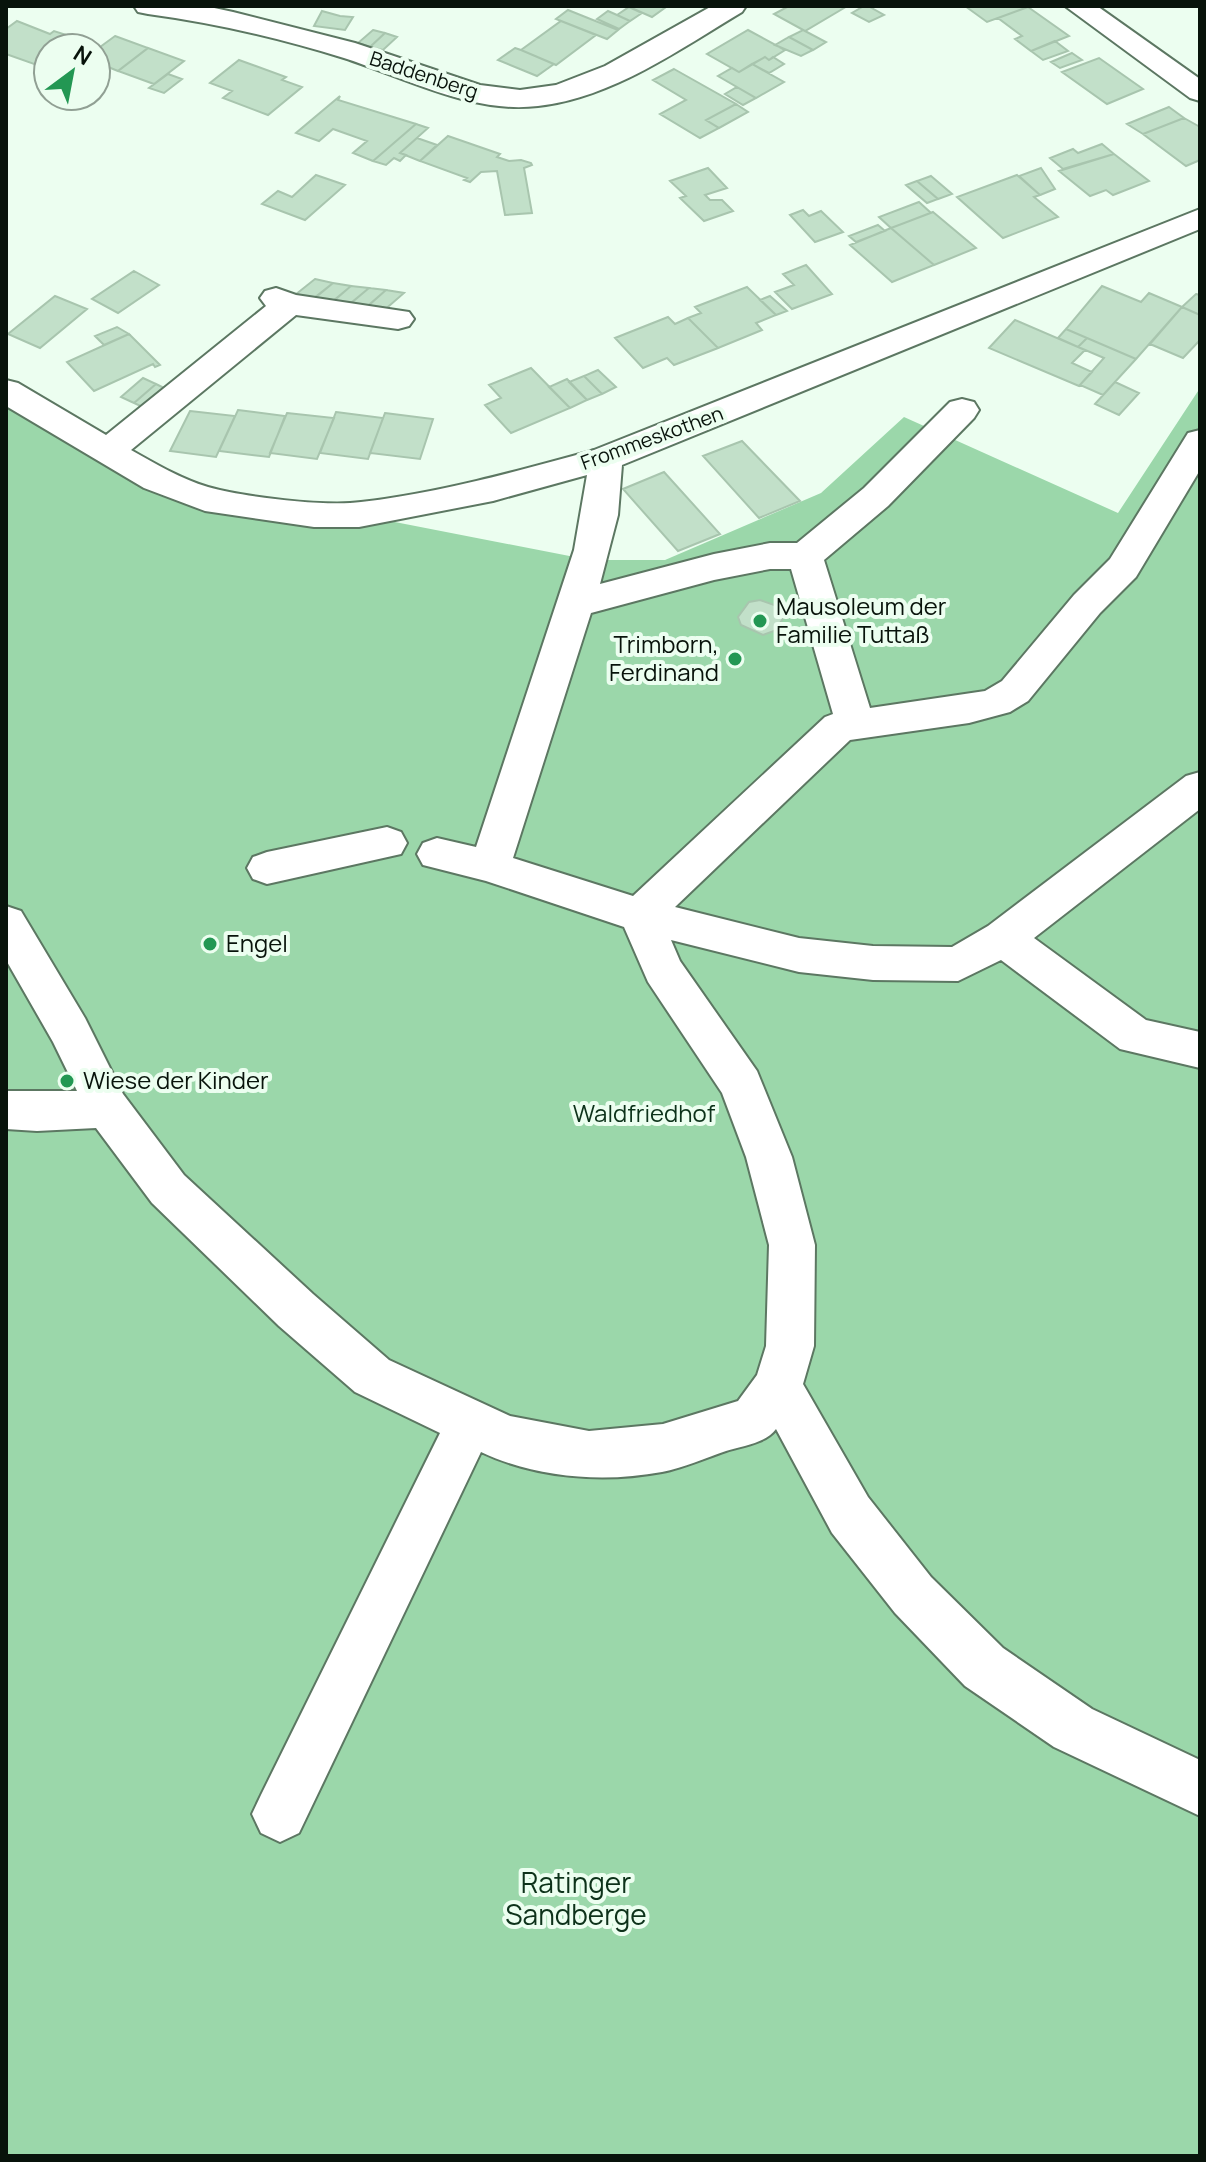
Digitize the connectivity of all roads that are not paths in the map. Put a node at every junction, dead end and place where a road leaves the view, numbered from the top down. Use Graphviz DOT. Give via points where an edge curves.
graph roads {
  1 [pos="148,6"];
  2 [pos="732,6"];
  3 [pos="1079,6"];
  4 [pos="219,12"];
  5 [pos="1200,92"];
  6 [pos="1200,218"];
  7 [pos="398,319"];
  8 [pos="6,391"];
  9 [pos="962,410"];
  10 [pos="1200,441"];
  11 [pos="109,450"];
  12 [pos="605,459"];
  13 [pos="805,556"];
  14 [pos="575,604"];
  15 [pos="855,724"];
  16 [pos="1200,787"];
  17 [pos="387,843"];
  18 [pos="437,854"];
  19 [pos="490,866"];
  20 [pos="267,868"];
  21 [pos="640,915"];
  22 [pos="6,923"];
  23 [pos="1003,938"];
  24 [pos="1200,1050"];
  25 [pos="107,1108"];
  26 [pos="6,1110"];
  27 [pos="778,1386"];
  28 [pos="470,1423"];
  29 [pos="1200,1789"];
  30 [pos="280,1814"];
  1 -- 4 [label="street, Baddenberg"];
  2 -- 4 [label="street, Baddenberg" via="629,64 541,97 506,98"];
  3 -- 5 [label="street"];
  6 -- 12 [label="street, Frommeskothen"];
  7 -- 11 [label="street" via="282,301"];
  8 -- 11 [label="street, Frommeskothen"];
  9 -- 13 [label="street" via="876,497"];
  10 -- 15 [label="street" via="1123,568 1015,691 969,709"];
  11 -- 12 [label="street, Frommeskothen" via="156,480 205,499 314,515 403,508"];
  12 -- 14 [label="street" via="605,493"];
  13 -- 14 [label="street" via="770,556 714,567"];
  13 -- 15 [label="street"];
  14 -- 19 [label="street"];
  15 -- 21 [label="street" via="839,727"];
  16 -- 23 [label="street"];
  17 -- 20 [label="street"];
  18 -- 19 [label="street"];
  19 -- 21 [label="street"];
  21 -- 23 [label="street" via="799,955 873,963 958,964"];
  21 -- 27 [label="street" via="663,970 741,1084 769,1157 792,1245 790,1346"];
  22 -- 25 [label="street" via="70,1031"];
  23 -- 24 [label="street" via="1135,1036"];
  25 -- 26 [label="street"];
  25 -- 28 [label="street" via="168,1189 307,1320 372,1376"];
  27 -- 28 [label="street" via="754,1419 663,1448 589,1455 506,1439"];
  27 -- 29 [label="street" via="850,1515 913,1595 984,1667 1073,1728"];
  28 -- 30 [label="street"];
}
